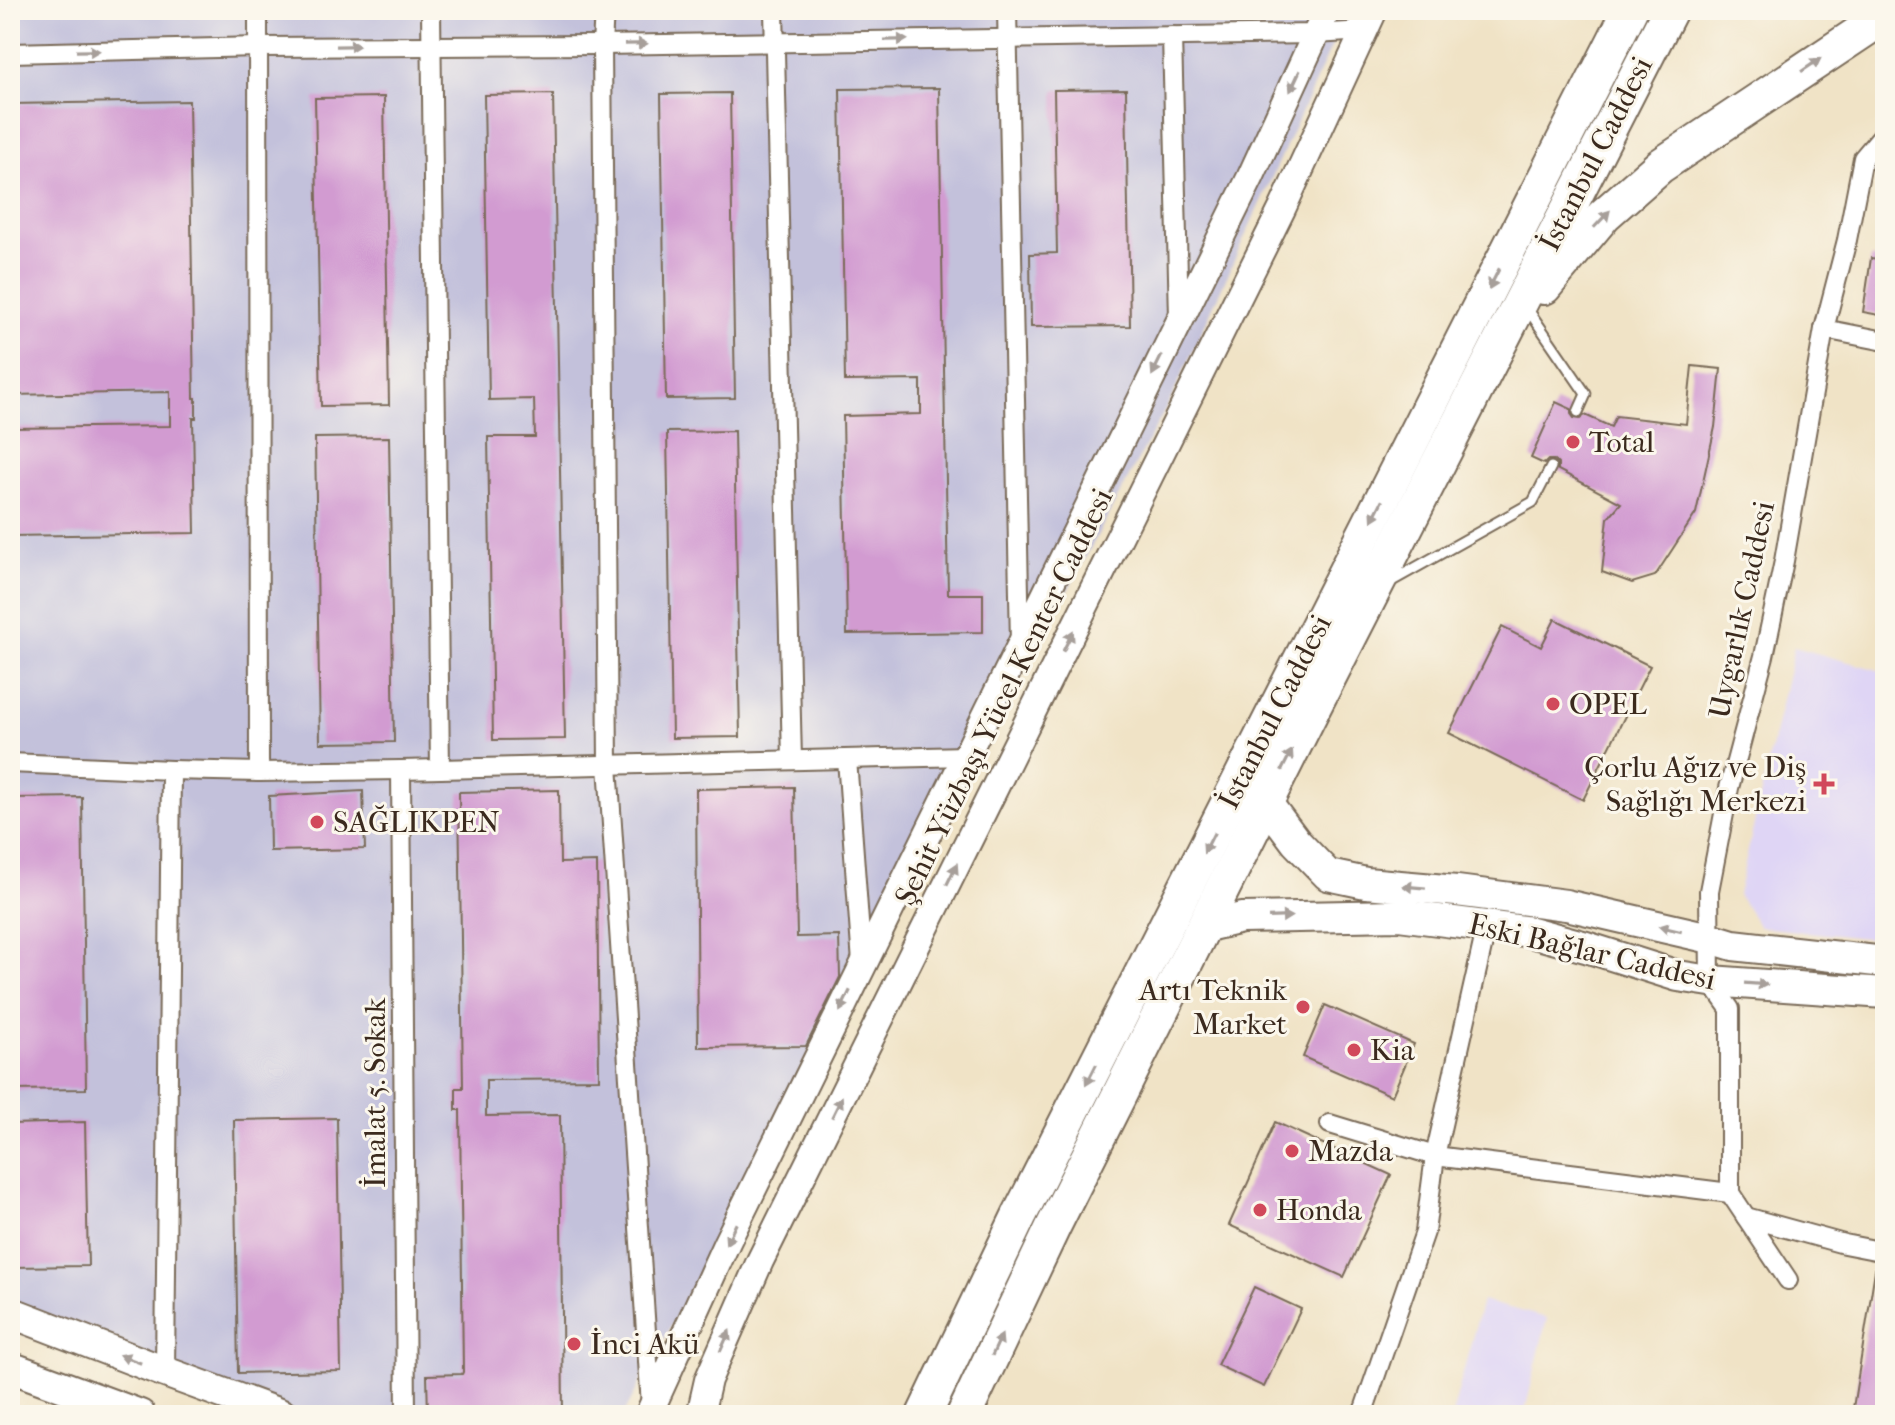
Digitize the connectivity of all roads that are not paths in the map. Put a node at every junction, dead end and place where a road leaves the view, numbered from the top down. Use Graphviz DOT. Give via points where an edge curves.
graph roads {
  1 [pos="258,10"];
  2 [pos="431,10"];
  3 [pos="604,10"];
  4 [pos="774,10"];
  5 [pos="1007,10"];
  6 [pos="1604,10"];
  7 [pos="1630,10"];
  8 [pos="1670,10"];
  9 [pos="1885,16"];
  10 [pos="1364,17"];
  11 [pos="1322,22"];
  12 [pos="1172,36"];
  13 [pos="1008,37"];
  14 [pos="775,42"];
  15 [pos="432,45"];
  16 [pos="602,45"];
  17 [pos="259,47"];
  18 [pos="10,53"];
  19 [pos="1885,132"];
  20 [pos="1514,240"];
  21 [pos="1529,311"];
  22 [pos="1179,322"];
  23 [pos="1824,329"];
  24 [pos="1885,341"];
  25 [pos="1578,412"];
  26 [pos="1551,467"];
  27 [pos="1423,495"];
  28 [pos="1373,592"];
  29 [pos="1020,646"];
  30 [pos="966,756"];
  31 [pos="847,759"];
  32 [pos="792,760"];
  33 [pos="10,763"];
  34 [pos="608,765"];
  35 [pos="440,769"];
  36 [pos="171,770"];
  37 [pos="401,770"];
  38 [pos="259,772"];
  39 [pos="1266,802"];
  40 [pos="1487,925"];
  41 [pos="1203,927"];
  42 [pos="1710,938"];
  43 [pos="1885,962"];
  44 [pos="862,966"];
  45 [pos="1710,981"];
  46 [pos="1885,993"];
  47 [pos="1330,1124"];
  48 [pos="1435,1156"];
  49 [pos="1730,1193"];
  50 [pos="1746,1217"];
  51 [pos="1885,1252"];
  52 [pos="1788,1280"];
  53 [pos="10,1312"];
  54 [pos="10,1367"];
  55 [pos="165,1372"];
  56 [pos="650,1412"];
  57 [pos="140,1415"];
  58 [pos="282,1415"];
  59 [pos="406,1415"];
  60 [pos="700,1415"];
  61 [pos="924,1415"];
  62 [pos="964,1415"];
  63 [pos="1362,1415"];
  1 -- 17 [label="street"];
  2 -- 15 [label="street"];
  3 -- 16 [label="street"];
  4 -- 14 [label="street"];
  5 -- 13 [label="street"];
  6 -- 20 [label="highway"];
  7 -- 20 [label="highway, İstanbul Caddesi"];
  8 -- 27 [label="highway, İstanbul Caddesi"];
  21 -- 9 [label="highway, one-way" via="1604,215 1660,166"];
  10 -- 11 [label="street"];
  60 -- 10 [label="street, Şehit Yüzbaşı Yücel Kenter Caddesi, one-way" via="708,1380 760,1261 1282,209"];
  11 -- 12 [label="street"];
  11 -- 22 [label="street, Şehit Yüzbaşı Yücel Kenter Caddesi, one-way"];
  12 -- 13 [label="street"];
  12 -- 22 [label="street"];
  14 -- 13 [label="street, one-way"];
  13 -- 29 [label="street"];
  16 -- 14 [label="street, one-way"];
  14 -- 32 [label="street"];
  15 -- 16 [label="street"];
  17 -- 15 [label="street, one-way"];
  15 -- 35 [label="street"];
  16 -- 34 [label="street"];
  18 -- 17 [label="street, one-way"];
  17 -- 38 [label="street"];
  19 -- 23 [label="street, Uygarlık Caddesi" via="1863,158"];
  20 -- 61 [label="highway, İstanbul Caddesi, one-way" via="1020,1214"];
  21 -- 25 [label="lane" via="1586,394"];
  21 -- 27 [label="highway"];
  22 -- 29 [label="street, Şehit Yüzbaşı Yücel Kenter Caddesi, one-way"];
  23 -- 24 [label="street"];
  23 -- 42 [label="street, Uygarlık Caddesi" via="1784,561 1709,891"];
  26 -- 28 [label="lane" via="1533,502"];
  27 -- 28 [label="highway, İstanbul Caddesi"];
  39 -- 28 [label="highway, İstanbul Caddesi, one-way"];
  29 -- 30 [label="street, Şehit Yüzbaşı Yücel Kenter Caddesi"];
  30 -- 31 [label="street"];
  30 -- 44 [label="street, Şehit Yüzbaşı Yücel Kenter Caddesi"];
  31 -- 32 [label="street"];
  31 -- 44 [label="street"];
  32 -- 34 [label="street"];
  33 -- 36 [label="street"];
  34 -- 35 [label="street"];
  34 -- 56 [label="street"];
  35 -- 37 [label="street"];
  36 -- 38 [label="street"];
  36 -- 55 [label="street"];
  37 -- 38 [label="street"];
  37 -- 59 [label="street, İmalat 5. Sokak"];
  39 -- 41 [label="highway, İstanbul Caddesi"];
  42 -- 39 [label="main road, Eski Bağlar Caddesi, one-way" via="1566,905 1328,875"];
  41 -- 40 [label="main road, Eski Bağlar Caddesi, one-way" via="1242,918 1399,915"];
  40 -- 45 [label="main road, Eski Bağlar Caddesi"];
  40 -- 48 [label="street"];
  62 -- 41 [label="highway, İstanbul Caddesi, one-way"];
  42 -- 43 [label="main road, Eski Bağlar Caddesi"];
  42 -- 45 [label="street, Uygarlık Caddesi"];
  44 -- 56 [label="street, Şehit Yüzbaşı Yücel Kenter Caddesi, one-way"];
  45 -- 46 [label="main road, Eski Bağlar Caddesi, one-way"];
  45 -- 49 [label="street" via="1730,1009"];
  47 -- 48 [label="street"];
  48 -- 49 [label="street"];
  48 -- 63 [label="street" via="1425,1232"];
  49 -- 50 [label="street"];
  50 -- 51 [label="street"];
  50 -- 52 [label="street"];
  55 -- 53 [label="main road, one-way"];
  54 -- 57 [label="main road"];
  55 -- 58 [label="main road"];
}
